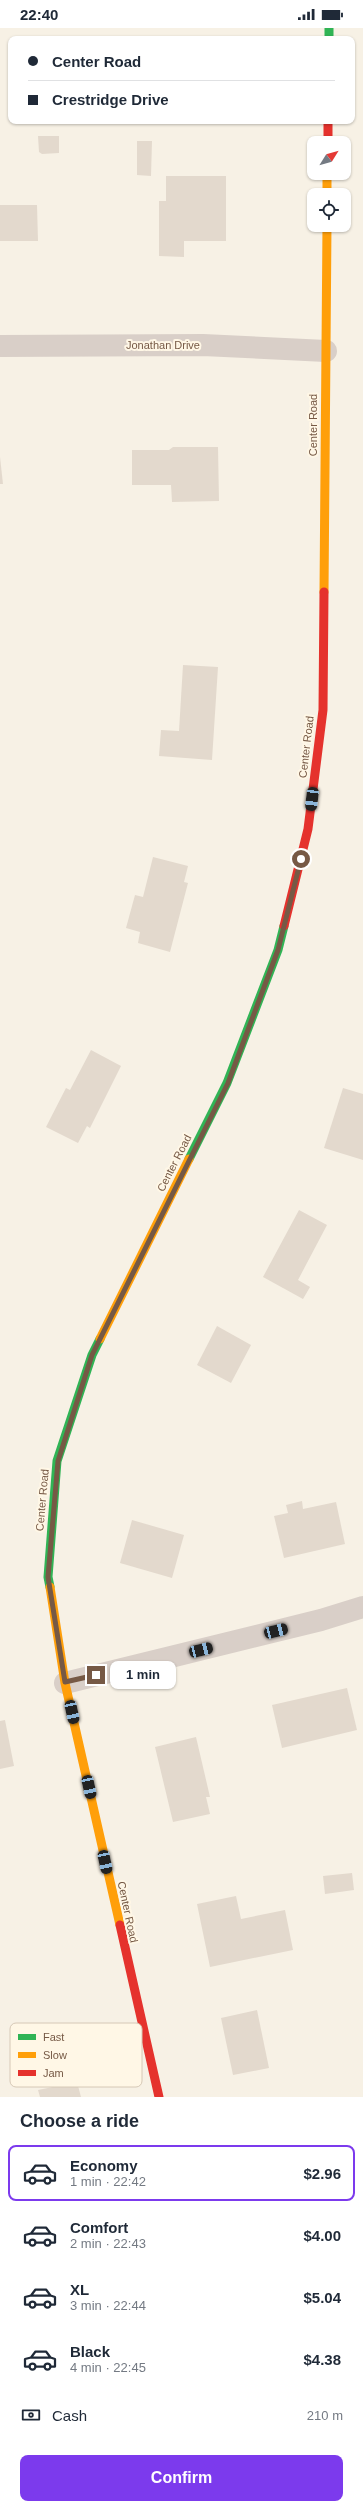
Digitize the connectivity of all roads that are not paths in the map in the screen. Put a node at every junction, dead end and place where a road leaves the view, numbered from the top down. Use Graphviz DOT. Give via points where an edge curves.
graph roads {
  1 [pos="328,124"];
  2 [pos="328,136"];
  3 [pos="327,232"];
  4 [pos="0,346"];
  5 [pos="326,350"];
  6 [pos="363,1606"];
  7 [pos="65,1682"];
  8 [pos="159,2097"];
  1 -- 2 [label="street"];
  3 -- 5 [label="street, Center Road"];
  4 -- 5 [label="street, Jonathan Drive" via="204,345"];
  5 -- 7 [label="street, Center Road" via="322,710 308,829 278,950 228,1083 92,1355 58,1461 48,1577"];
  6 -- 7 [label="street" via="321,1620"];
  7 -- 8 [label="street, Center Road"];
}
